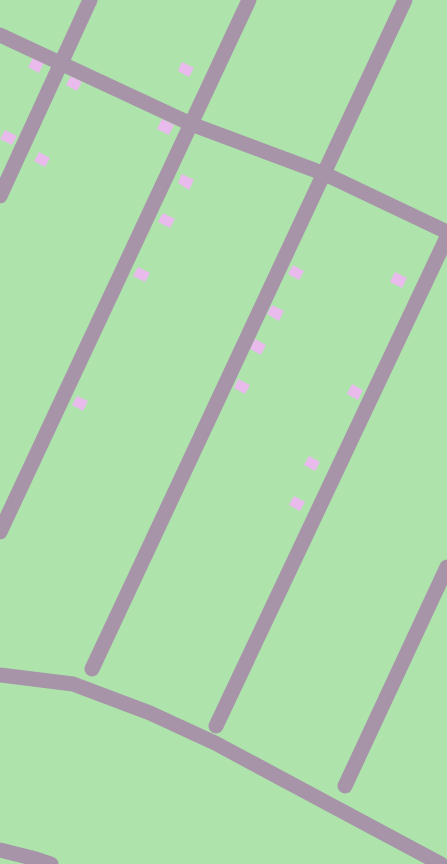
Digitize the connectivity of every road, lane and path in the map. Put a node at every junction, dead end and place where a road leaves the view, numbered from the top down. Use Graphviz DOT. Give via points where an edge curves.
graph roads {
  1 [pos="90,0"];
  2 [pos="249,0"];
  3 [pos="406,0"];
  4 [pos="0,35"];
  5 [pos="61,63"];
  6 [pos="191,124"];
  7 [pos="324,174"];
  8 [pos="0,196"];
  9 [pos="447,232"];
  10 [pos="447,237"];
  11 [pos="0,532"];
  12 [pos="447,567"];
  13 [pos="92,669"];
  14 [pos="0,674"];
  15 [pos="216,726"];
  16 [pos="345,786"];
  17 [pos="0,850"];
  18 [pos="51,864"];
  19 [pos="442,864"];
  1 -- 5 [label="lane"];
  2 -- 6 [label="lane"];
  3 -- 7 [label="lane"];
  4 -- 5 [label="lane"];
  5 -- 6 [label="lane"];
  5 -- 8 [label="lane"];
  6 -- 7 [label="lane"];
  6 -- 11 [label="lane"];
  7 -- 9 [label="lane"];
  7 -- 13 [label="lane"];
  10 -- 15 [label="lane"];
  12 -- 16 [label="lane"];
  14 -- 19 [label="lane" via="73,684 150,713 215,743"];
  17 -- 18 [label="lane"];
}
